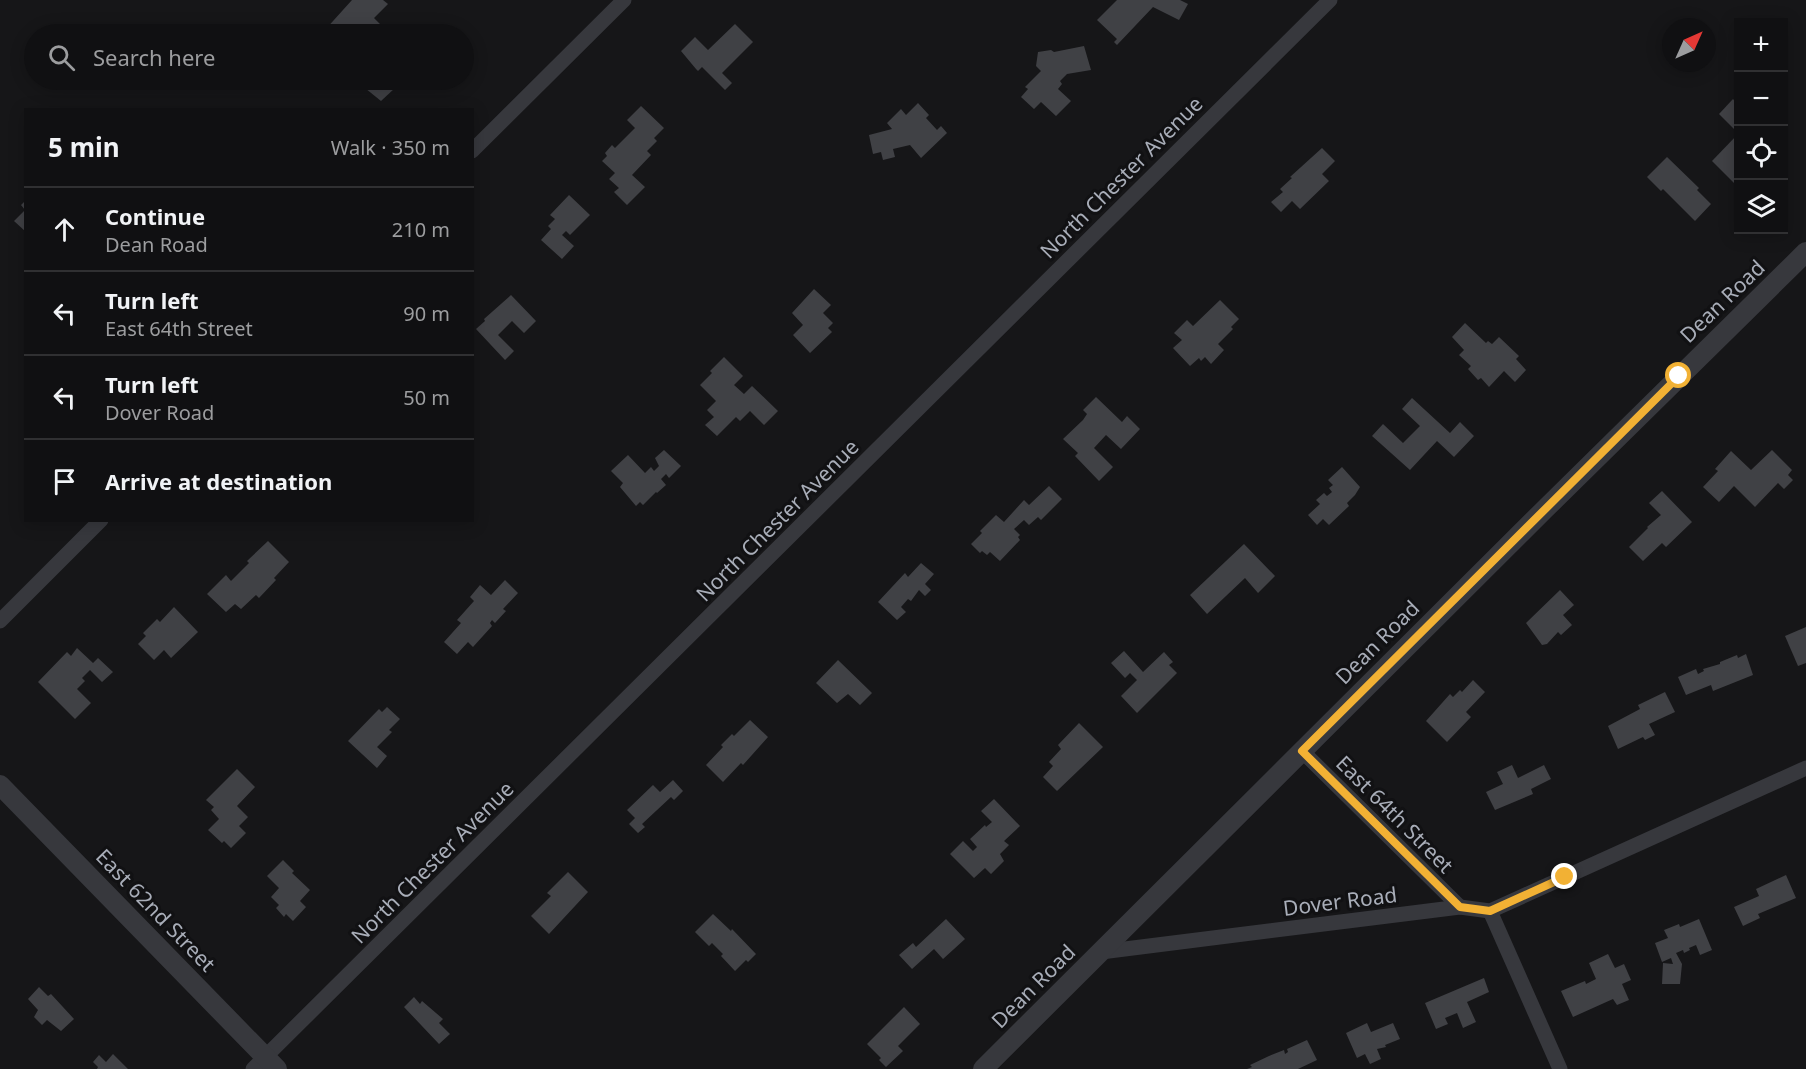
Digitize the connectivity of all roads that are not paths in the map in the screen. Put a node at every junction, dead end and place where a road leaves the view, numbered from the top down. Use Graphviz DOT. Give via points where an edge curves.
graph roads {
  1 [pos="624,0"];
  2 [pos="1330,0"];
  3 [pos="474,149"];
  4 [pos="1806,252"];
  5 [pos="99,522"];
  6 [pos="0,621"];
  7 [pos="1302,751"];
  8 [pos="1806,768"];
  9 [pos="0,785"];
  10 [pos="1460,907"];
  11 [pos="1490,911"];
  12 [pos="1101,952"];
  13 [pos="266,1065"];
  14 [pos="983,1069"];
  15 [pos="1560,1069"];
  1 -- 3 [label="street"];
  2 -- 13 [label="street, North Chester Avenue"];
  4 -- 7 [label="street, Dean Road"];
  5 -- 6 [label="street"];
  7 -- 10 [label="street, East 64th Street"];
  7 -- 12 [label="street, Dean Road"];
  8 -- 11 [label="street"];
  9 -- 13 [label="street, East 62nd Street"];
  10 -- 11 [label="street, Dover Road"];
  10 -- 12 [label="street, Dover Road"];
  11 -- 15 [label="street"];
  12 -- 14 [label="street, Dean Road"];
}
